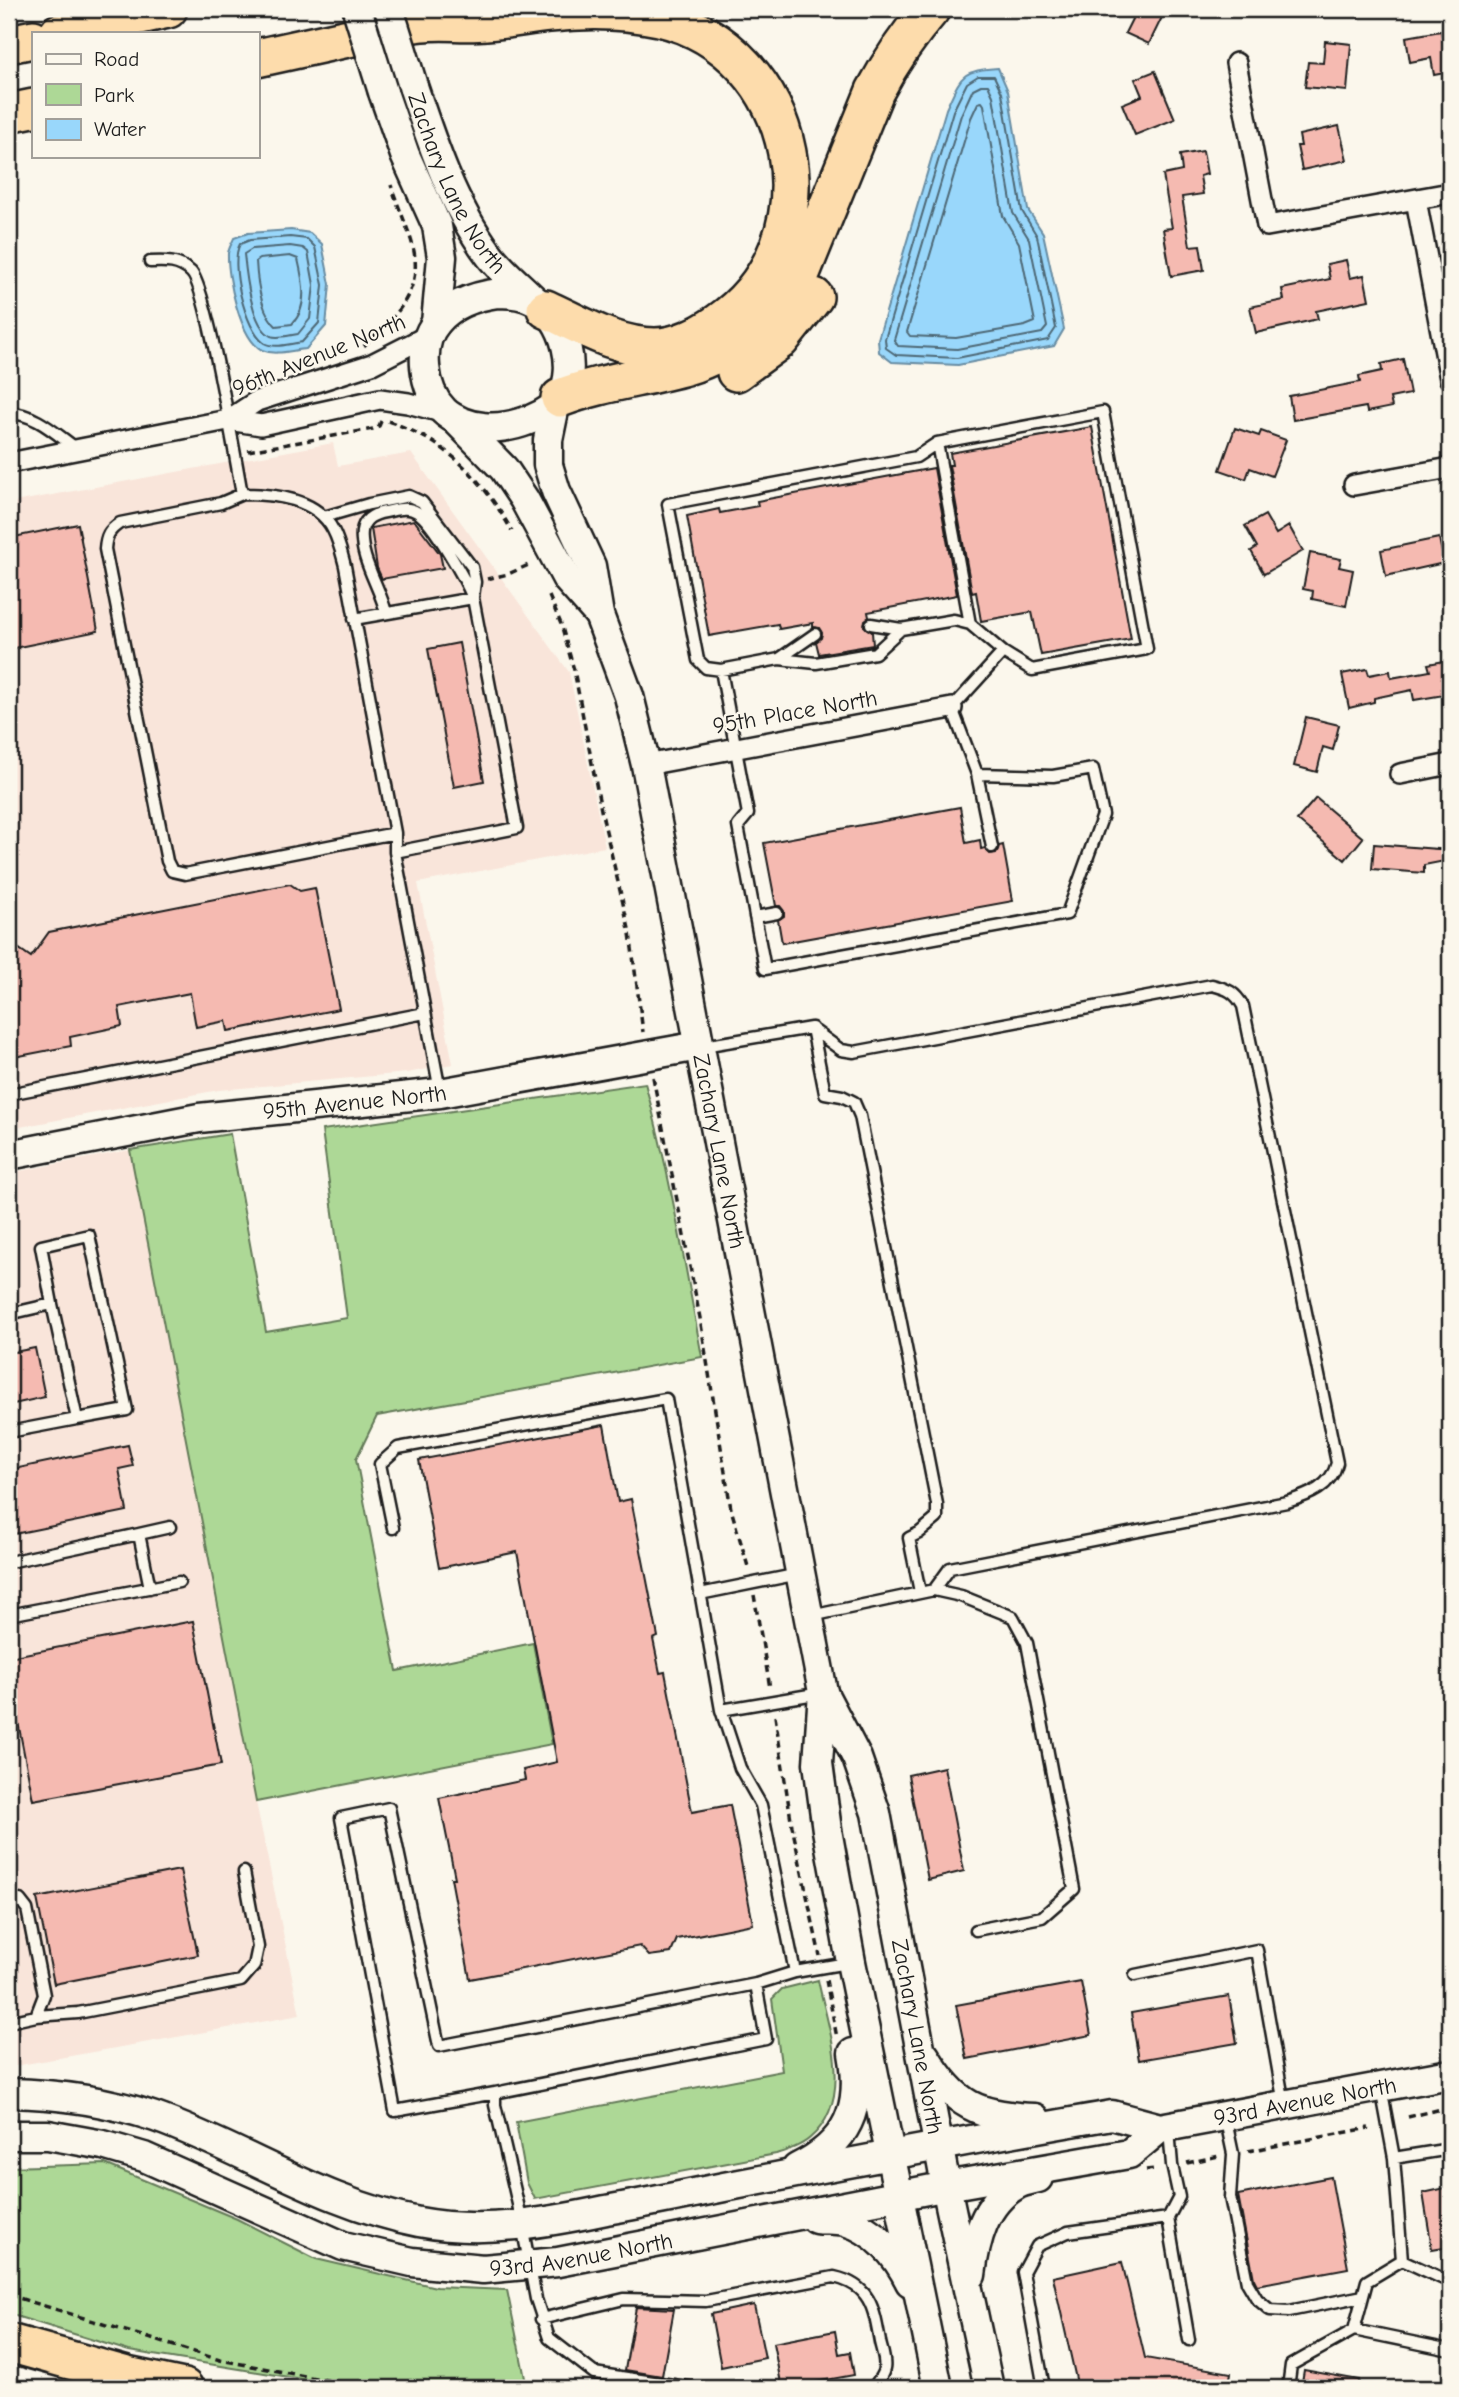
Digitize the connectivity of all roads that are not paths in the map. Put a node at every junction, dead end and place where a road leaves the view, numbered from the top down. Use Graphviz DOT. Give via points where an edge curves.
graph roads {
  1 [pos="168,9"];
  2 [pos="357,9"];
  3 [pos="488,9"];
  4 [pos="931,9"];
  5 [pos="955,9"];
  6 [pos="405,15"];
  7 [pos="64,32"];
  8 [pos="32,39"];
  9 [pos="9,44"];
  10 [pos="271,55"];
  11 [pos="1236,63"];
  12 [pos="32,108"];
  13 [pos="9,113"];
  14 [pos="1450,194"];
  15 [pos="1416,200"];
  16 [pos="150,261"];
  17 [pos="541,305"];
  18 [pos="433,329"];
  19 [pos="634,377"];
  20 [pos="1450,379"];
  21 [pos="558,402"];
  22 [pos="9,413"];
  23 [pos="451,416"];
  24 [pos="228,420"];
  25 [pos="937,443"];
  26 [pos="77,450"];
  27 [pos="9,463"];
  28 [pos="1450,468"];
  29 [pos="1354,485"];
  30 [pos="242,494"];
  31 [pos="324,517"];
  32 [pos="473,598"];
  33 [pos="386,613"];
  34 [pos="599,615"];
  35 [pos="354,619"];
  36 [pos="871,624"];
  37 [pos="970,624"];
  38 [pos="901,629"];
  39 [pos="815,634"];
  40 [pos="1003,652"];
  41 [pos="779,659"];
  42 [pos="721,670"];
  43 [pos="952,708"];
  44 [pos="736,747"];
  45 [pos="1450,764"];
  46 [pos="646,765"];
  47 [pos="977,774"];
  48 [pos="1401,774"];
  49 [pos="395,832"];
  50 [pos="992,847"];
  51 [pos="395,852"];
  52 [pos="777,913"];
  53 [pos="755,917"];
  54 [pos="425,1013"];
  55 [pos="811,1028"];
  56 [pos="699,1046"];
  57 [pos="440,1093"];
  58 [pos="9,1094"];
  59 [pos="9,1155"];
  60 [pos="52,1304"];
  61 [pos="9,1314"];
  62 [pos="77,1419"];
  63 [pos="9,1432"];
  64 [pos="170,1527"];
  65 [pos="393,1528"];
  66 [pos="139,1534"];
  67 [pos="9,1562"];
  68 [pos="801,1574"];
  69 [pos="179,1582"];
  70 [pos="150,1588"];
  71 [pos="934,1590"];
  72 [pos="920,1592"];
  73 [pos="700,1594"];
  74 [pos="9,1615"];
  75 [pos="810,1616"];
  76 [pos="823,1692"];
  77 [pos="721,1710"];
  78 [pos="244,1872"];
  79 [pos="9,1900"];
  80 [pos="976,1930"];
  81 [pos="836,1962"];
  82 [pos="795,1972"];
  83 [pos="1135,1975"];
  84 [pos="755,1984"];
  85 [pos="36,2016"];
  86 [pos="9,2022"];
  87 [pos="919,2046"];
  88 [pos="1450,2074"];
  89 [pos="1381,2087"];
  90 [pos="9,2092"];
  91 [pos="495,2093"];
  92 [pos="1284,2105"];
  93 [pos="1225,2116"];
  94 [pos="1083,2120"];
  95 [pos="1164,2127"];
  96 [pos="9,2135"];
  97 [pos="939,2148"];
  98 [pos="1450,2149"];
  99 [pos="890,2156"];
  100 [pos="1394,2158"];
  101 [pos="1064,2166"];
  102 [pos="779,2176"];
  103 [pos="946,2186"];
  104 [pos="898,2195"];
  105 [pos="1168,2218"];
  106 [pos="775,2219"];
  107 [pos="522,2225"];
  108 [pos="1402,2260"];
  109 [pos="529,2265"];
  110 [pos="1450,2282"];
  111 [pos="969,2295"];
  112 [pos="1363,2296"];
  113 [pos="921,2308"];
  114 [pos="541,2319"];
  115 [pos="9,2326"];
  116 [pos="1353,2330"];
  117 [pos="1189,2340"];
  118 [pos="9,2343"];
  119 [pos="1450,2350"];
  120 [pos="80,2363"];
  121 [pos="184,2388"];
  122 [pos="693,2388"];
  123 [pos="873,2388"];
  124 [pos="938,2388"];
  125 [pos="989,2388"];
  126 [pos="1044,2388"];
  127 [pos="1288,2388"];
  1 -- 7 [label="highway"];
  2 -- 18 [label="main road, Zachary Lane North, bridge" via="405,155 437,226 442,257"];
  3 -- 6 [label="highway"];
  4 -- 19 [label="highway" via="875,91 813,246 789,293 752,331 715,354"];
  5 -- 19 [label="highway" via="894,109 827,275 795,323 749,364 709,383 689,388"];
  6 -- 10 [label="highway"];
  6 -- 17 [label="main road, Zachary Lane North, bridge" via="412,86 441,164 477,236 501,269"];
  6 -- 17 [label="highway" via="486,21 593,10 659,17 698,31 736,56 776,116 787,145 790,188 785,226 771,262 740,306 705,331 657,347 617,342"];
  8 -- 9 [label="highway"];
  11 -- 15 [label="street" via="1267,226"];
  12 -- 13 [label="highway"];
  14 -- 15 [label="street"];
  15 -- 20 [label="street"];
  16 -- 24 [label="lane" via="174,261 193,273 205,308"];
  17 -- 18 [label="main road" via="517,293 482,295 450,310"];
  17 -- 21 [label="main road" via="560,328 567,349 567,383"];
  18 -- 23 [label="main road" via="425,354 426,374 438,404"];
  18 -- 24 [label="street, 96th Avenue North" via="372,364 257,401"];
  19 -- 21 [label="highway" via="586,388"];
  21 -- 23 [label="main road" via="517,425 498,428 479,427"];
  21 -- 34 [label="main road, Zachary Lane North" via="548,440 548,464 591,566"];
  22 -- 26 [label="lane" via="31,416"];
  23 -- 24 [label="street, 96th Avenue North" via="380,399 261,425"];
  23 -- 34 [label="main road, Zachary Lane North" via="503,469 567,579"];
  24 -- 26 [label="street, 96th Avenue North"];
  24 -- 30 [label="lane"];
  25 -- 37 [label="lane"];
  25 -- 40 [label="lane" via="1103,412 1147,649 1032,670"];
  25 -- 42 [label="lane" via="916,457 668,504 698,660 706,668"];
  26 -- 27 [label="street, 96th Avenue North"];
  28 -- 29 [label="street"];
  30 -- 31 [label="lane" via="289,499"];
  30 -- 49 [label="lane" via="221,503 120,523 106,537 167,861 172,871 185,874"];
  31 -- 32 [label="lane" via="409,496 422,502 472,568"];
  31 -- 35 [label="lane" via="334,530 345,566"];
  32 -- 33 [label="lane"];
  32 -- 33 [label="lane" via="462,572 419,513 406,508 387,511 371,516 362,536"];
  32 -- 51 [label="lane" via="517,828"];
  33 -- 35 [label="lane"];
  34 -- 46 [label="main road, Zachary Lane North" via="629,696"];
  35 -- 49 [label="lane"];
  36 -- 38 [label="lane"];
  37 -- 38 [label="lane" via="954,620"];
  37 -- 40 [label="lane"];
  38 -- 41 [label="lane" via="875,653 817,663"];
  39 -- 41 [label="lane"];
  40 -- 43 [label="lane"];
  41 -- 42 [label="lane"];
  42 -- 44 [label="lane"];
  43 -- 44 [label="street, 95th Place North"];
  43 -- 47 [label="lane"];
  44 -- 46 [label="street, 95th Place North"];
  44 -- 53 [label="lane" via="748,814 738,826"];
  45 -- 48 [label="street"];
  46 -- 56 [label="main road, Zachary Lane North"];
  47 -- 50 [label="lane"];
  47 -- 53 [label="lane" via="1053,776 1093,769 1102,815 1067,914 765,969"];
  49 -- 51 [label="lane"];
  51 -- 54 [label="lane"];
  52 -- 53 [label="lane"];
  54 -- 57 [label="lane"];
  54 -- 58 [label="lane"];
  55 -- 56 [label="lane"];
  55 -- 71 [label="lane" via="841,1050 854,1052 1212,985 1229,989 1243,1006 1337,1463 1334,1473 1309,1495 1287,1502 950,1568"];
  55 -- 72 [label="lane" via="825,1093 854,1101 860,1116 937,1504 937,1518 909,1538"];
  56 -- 57 [label="main road, 95th Avenue North"];
  56 -- 68 [label="main road, Zachary Lane North"];
  57 -- 59 [label="main road, 95th Avenue North" via="199,1118"];
  60 -- 61 [label="lane"];
  60 -- 62 [label="lane"];
  60 -- 62 [label="lane" via="41,1246 89,1236 127,1410"];
  62 -- 63 [label="lane"];
  64 -- 66 [label="lane"];
  65 -- 73 [label="lane" via="380,1464 398,1448 666,1399"];
  66 -- 67 [label="lane"];
  66 -- 70 [label="lane"];
  68 -- 73 [label="lane"];
  68 -- 75 [label="main road, Zachary Lane North"];
  69 -- 70 [label="lane"];
  70 -- 74 [label="lane"];
  71 -- 72 [label="lane"];
  71 -- 80 [label="lane" via="1013,1617 1027,1643 1074,1889 1042,1917"];
  72 -- 75 [label="lane"];
  73 -- 77 [label="lane"];
  75 -- 76 [label="main road, Zachary Lane North"];
  76 -- 77 [label="lane"];
  76 -- 81 [label="main road, Zachary Lane North" via="818,1763 839,1899 831,1939"];
  76 -- 87 [label="main road, Zachary Lane North" via="857,1758 876,1813"];
  77 -- 82 [label="lane" via="740,1768 761,1805"];
  78 -- 85 [label="lane" via="258,1947 254,1966 241,1981 78,2013"];
  79 -- 85 [label="lane" via="20,1900 27,1909 44,1995"];
  81 -- 82 [label="lane"];
  81 -- 99 [label="main road"];
  81 -- 102 [label="main road" via="857,2077 851,2117 818,2157"];
  82 -- 84 [label="lane"];
  83 -- 92 [label="lane" via="1257,1950"];
  84 -- 91 [label="lane" via="766,2039"];
  84 -- 91 [label="lane" via="439,2046 389,1808 341,1818 395,2111"];
  85 -- 86 [label="lane"];
  87 -- 94 [label="main road" via="951,2093 972,2106 998,2116"];
  87 -- 97 [label="main road, Zachary Lane North"];
  88 -- 89 [label="main road, 93rd Avenue North"];
  89 -- 92 [label="main road, 93rd Avenue North"];
  89 -- 100 [label="lane"];
  90 -- 107 [label="main road, 93rd Avenue North" via="95,2101 154,2117 360,2208 439,2225"];
  91 -- 107 [label="lane"];
  92 -- 93 [label="main road, 93rd Avenue North"];
  93 -- 95 [label="main road, 93rd Avenue North"];
  93 -- 112 [label="lane" via="1233,2154 1230,2197 1247,2282 1257,2299 1270,2310 1289,2311"];
  94 -- 95 [label="main road, 93rd Avenue North" via="1112,2115"];
  94 -- 97 [label="main road, 93rd Avenue North"];
  95 -- 101 [label="main road, 93rd Avenue North" via="1129,2154"];
  95 -- 105 [label="lane" via="1179,2197"];
  96 -- 109 [label="main road, 93rd Avenue North" via="48,2135 144,2157 313,2234 375,2255 447,2267"];
  97 -- 99 [label="main road, 93rd Avenue North"];
  97 -- 103 [label="main road, Zachary Lane North"];
  98 -- 100 [label="lane"];
  99 -- 102 [label="main road, 93rd Avenue North"];
  99 -- 104 [label="main road"];
  100 -- 108 [label="lane"];
  101 -- 103 [label="main road, 93rd Avenue North"];
  101 -- 111 [label="main road" via="1016,2185 988,2214 974,2246"];
  102 -- 107 [label="main road, 93rd Avenue North"];
  103 -- 104 [label="main road, 93rd Avenue North"];
  103 -- 111 [label="main road, Zachary Lane North"];
  104 -- 106 [label="main road, 93rd Avenue North"];
  104 -- 113 [label="main road"];
  105 -- 117 [label="lane"];
  105 -- 126 [label="lane" via="1068,2232 1037,2246 1023,2272"];
  106 -- 109 [label="main road, 93rd Avenue North"];
  106 -- 113 [label="main road" via="844,2221 873,2236 902,2265"];
  107 -- 109 [label="lane"];
  108 -- 110 [label="lane"];
  108 -- 112 [label="lane" via="1367,2281"];
  109 -- 114 [label="lane"];
  111 -- 125 [label="main road, Zachary Lane North"];
  112 -- 116 [label="lane"];
  113 -- 124 [label="main road"];
  114 -- 122 [label="lane" via="549,2338 594,2374"];
  114 -- 123 [label="lane" via="624,2300 706,2301 814,2280 846,2279 867,2296 876,2322 885,2366"];
  115 -- 120 [label="highway" via="44,2337"];
  116 -- 119 [label="lane"];
  116 -- 127 [label="lane" via="1291,2365"];
  118 -- 120 [label="highway"];
  120 -- 121 [label="highway"];
}
